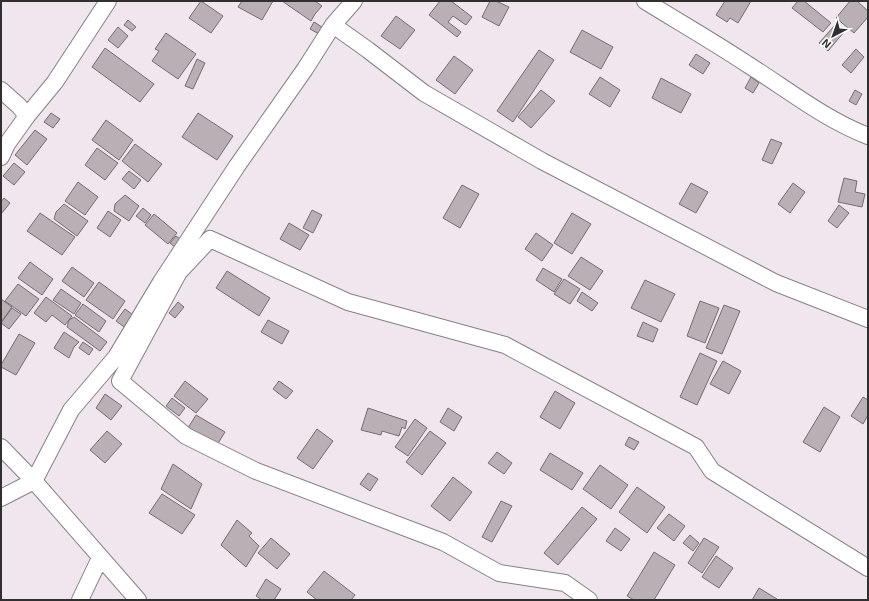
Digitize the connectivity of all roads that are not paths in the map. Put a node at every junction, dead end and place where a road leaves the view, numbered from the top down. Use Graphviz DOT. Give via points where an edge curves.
graph roads {
  1 [pos="108,1"];
  2 [pos="354,1"];
  3 [pos="646,1"];
  4 [pos="333,25"];
  5 [pos="1,90"];
  6 [pos="27,116"];
  7 [pos="868,136"];
  8 [pos="1,157"];
  9 [pos="868,319"];
  10 [pos="1,447"];
  11 [pos="34,481"];
  12 [pos="1,498"];
  13 [pos="100,558"];
  14 [pos="868,568"];
  15 [pos="80,600"];
  16 [pos="138,600"];
  17 [pos="589,600"];
  1 -- 6 [label="street" via="55,82"];
  2 -- 4 [label="street"];
  3 -- 7 [label="street" via="819,112 849,129"];
  4 -- 9 [label="street" via="424,93 542,161 776,283"];
  4 -- 11 [label="street" via="161,282 116,357 71,410"];
  5 -- 6 [label="street"];
  6 -- 8 [label="street"];
  10 -- 11 [label="street"];
  11 -- 12 [label="street"];
  11 -- 13 [label="street"];
  13 -- 15 [label="street"];
  13 -- 16 [label="street"];
  14 -- 17 [label="street" via="712,471 696,447 505,345 348,302 210,239 179,272 120,381 186,436 256,471 442,542 499,573 565,583"];
}
